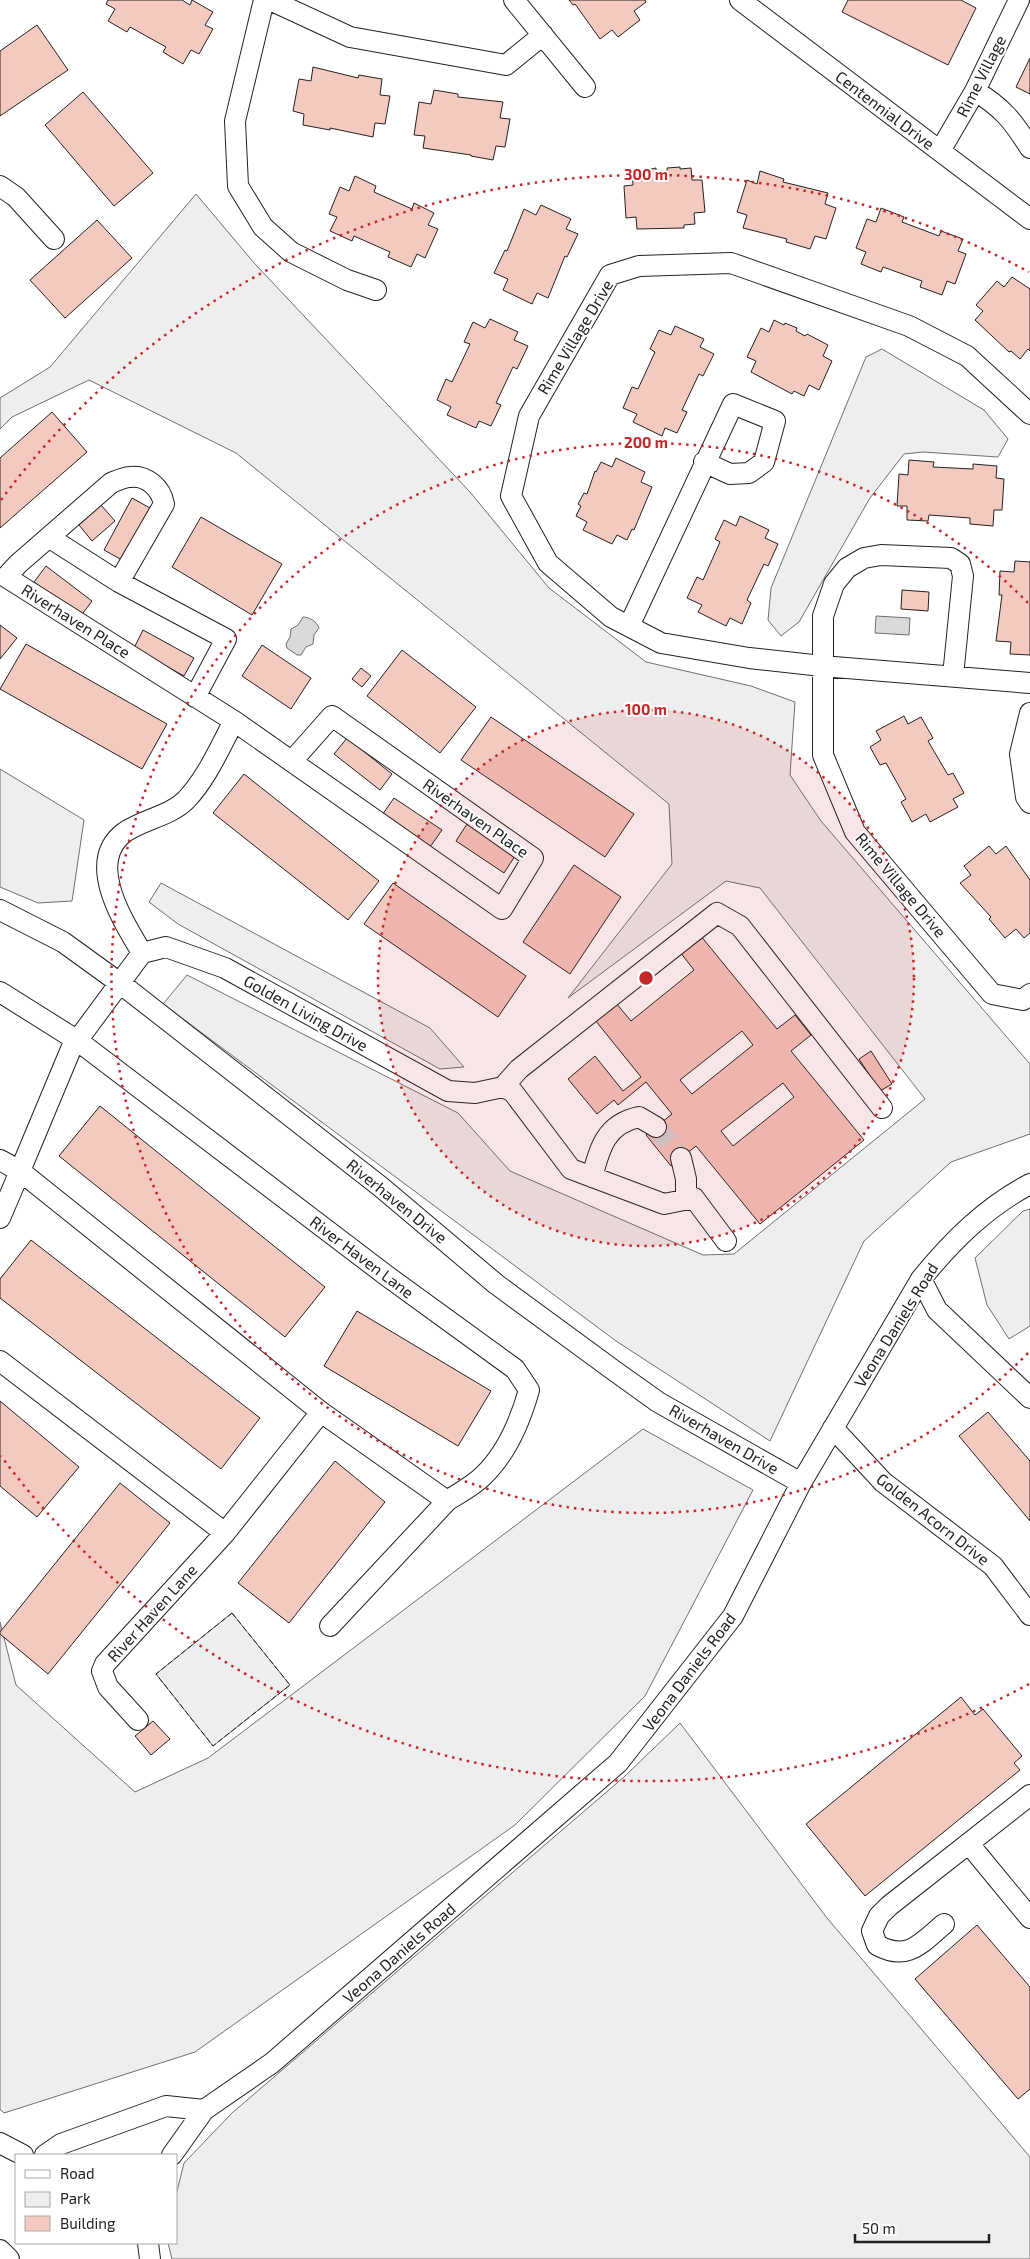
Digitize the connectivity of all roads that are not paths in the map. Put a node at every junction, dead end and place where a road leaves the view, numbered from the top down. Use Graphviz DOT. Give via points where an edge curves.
graph roads {
  1 [pos="264,0"];
  2 [pos="270,0"];
  3 [pos="514,0"];
  4 [pos="740,0"];
  5 [pos="1019,0"];
  6 [pos="543,35"];
  7 [pos="585,88"];
  8 [pos="975,91"];
  9 [pos="1030,148"];
  10 [pos="940,150"];
  11 [pos="0,186"];
  12 [pos="1030,219"];
  13 [pos="54,239"];
  14 [pos="376,290"];
  15 [pos="1030,414"];
  16 [pos="704,462"];
  17 [pos="50,538"];
  18 [pos="119,582"];
  19 [pos="629,626"];
  20 [pos="822,666"];
  21 [pos="953,676"];
  22 [pos="1030,683"];
  23 [pos="195,697"];
  24 [pos="1030,713"];
  25 [pos="234,721"];
  26 [pos="292,761"];
  27 [pos="1030,803"];
  28 [pos="0,910"];
  29 [pos="142,953"];
  30 [pos="121,984"];
  31 [pos="0,992"];
  32 [pos="1030,994"];
  33 [pos="78,1041"];
  34 [pos="504,1087"];
  35 [pos="882,1108"];
  36 [pos="656,1127"];
  37 [pos="681,1158"];
  38 [pos="0,1160"];
  39 [pos="20,1171"];
  40 [pos="592,1176"];
  41 [pos="1030,1184"];
  42 [pos="686,1199"];
  43 [pos="0,1218"];
  44 [pos="726,1241"];
  45 [pos="921,1279"];
  46 [pos="0,1362"];
  47 [pos="1030,1398"];
  48 [pos="321,1412"];
  49 [pos="833,1428"];
  50 [pos="801,1483"];
  51 [pos="447,1501"];
  52 [pos="225,1533"];
  53 [pos="1030,1615"];
  54 [pos="330,1626"];
  55 [pos="138,1720"];
  56 [pos="1030,1795"];
  57 [pos="969,1844"];
  58 [pos="1026,1905"];
  59 [pos="944,1924"];
  60 [pos="204,2110"];
  61 [pos="0,2143"];
  62 [pos="21,2154"];
  63 [pos="47,2154"];
  64 [pos="173,2154"];
  65 [pos="148,2244"];
  66 [pos="0,2250"];
  67 [pos="8,2259"];
  68 [pos="150,2259"];
  1 -- 14 [label="street" via="235,121 238,186 263,227 291,252 347,280"];
  2 -- 6 [label="street" via="350,37 506,65"];
  3 -- 6 [label="street"];
  4 -- 10 [label="street, Centennial Drive"];
  5 -- 8 [label="street, Rime Village"];
  6 -- 7 [label="street"];
  8 -- 9 [label="street" via="997,104 1014,122"];
  8 -- 10 [label="street, Rime Village"];
  10 -- 12 [label="street, Centennial Drive"];
  11 -- 13 [label="street" via="16,197"];
  15 -- 19 [label="street, Rime Village Drive" via="967,356 909,326 731,263 639,266 610,275 529,416 511,496 548,563 611,617"];
  16 -- 19 [label="street"];
  17 -- 18 [label="street"];
  17 -- 18 [label="street, Riverhaven Place" via="111,483 129,477 141,478 155,485 164,504"];
  17 -- 23 [label="street, Riverhaven Place" via="6,578"];
  18 -- 23 [label="street" via="226,639"];
  19 -- 20 [label="street, Rime Village Drive" via="661,643"];
  20 -- 21 [label="street, Rime Village Drive"];
  20 -- 21 [label="street, Rime Village Drive" via="823,616 834,584 847,568 864,558 881,555 951,558 960,564 963,576"];
  20 -- 32 [label="street, Rime Village Drive" via="824,755 855,832 992,994 1023,1000"];
  21 -- 22 [label="street, Rime Village Drive"];
  23 -- 25 [label="street, Riverhaven Place"];
  24 -- 27 [label="street" via="1020,754 1026,798"];
  25 -- 26 [label="street, Riverhaven Place"];
  25 -- 29 [label="street" via="205,774 185,801 125,833 111,850 107,870 114,905"];
  26 -- 26 [label="street, Riverhaven Place" via="502,910 533,858 332,716"];
  28 -- 30 [label="street, Riverhaven Drive" via="63,942"];
  29 -- 30 [label="street"];
  29 -- 34 [label="street, Golden Living Drive" via="166,947 225,968 448,1091 475,1093"];
  30 -- 33 [label="street"];
  30 -- 50 [label="street, Riverhaven Drive" via="381,1187 496,1284 658,1402"];
  31 -- 33 [label="street, River Haven Lane"];
  33 -- 39 [label="street" via="71,1050"];
  33 -- 51 [label="street, River Haven Lane" via="515,1369 529,1390 521,1419 502,1454 482,1477"];
  34 -- 35 [label="street" via="519,1068 717,913 740,926"];
  34 -- 40 [label="street" via="513,1092 571,1169"];
  36 -- 40 [label="street" via="639,1117 614,1127 600,1148"];
  37 -- 42 [label="street"];
  38 -- 39 [label="street"];
  39 -- 43 [label="street"];
  39 -- 48 [label="street"];
  40 -- 42 [label="street" via="664,1204"];
  41 -- 45 [label="street, Veona Daniels Road" via="976,1220"];
  42 -- 44 [label="street" via="694,1198"];
  45 -- 47 [label="street" via="937,1310"];
  45 -- 49 [label="street, Veona Daniels Road"];
  46 -- 52 [label="street"];
  48 -- 51 [label="street"];
  48 -- 52 [label="street, River Haven Lane"];
  49 -- 50 [label="street, Veona Daniels Road"];
  49 -- 53 [label="street, Golden Acorn Drive" via="883,1482 993,1566"];
  50 -- 60 [label="street, Veona Daniels Road" via="733,1616 618,1763 272,2063"];
  51 -- 54 [label="street, River Haven Lane"];
  52 -- 55 [label="street, River Haven Lane" via="105,1664 102,1671 108,1687"];
  56 -- 57 [label="street"];
  57 -- 58 [label="street"];
  57 -- 59 [label="street" via="889,1906 879,1916 872,1931 877,1945 904,1953"];
  60 -- 63 [label="street" via="166,2106 62,2144"];
  60 -- 64 [label="street, Veona Daniels Road"];
  61 -- 62 [label="street"];
  65 -- 68 [label="street"];
  66 -- 67 [label="street"];
}
